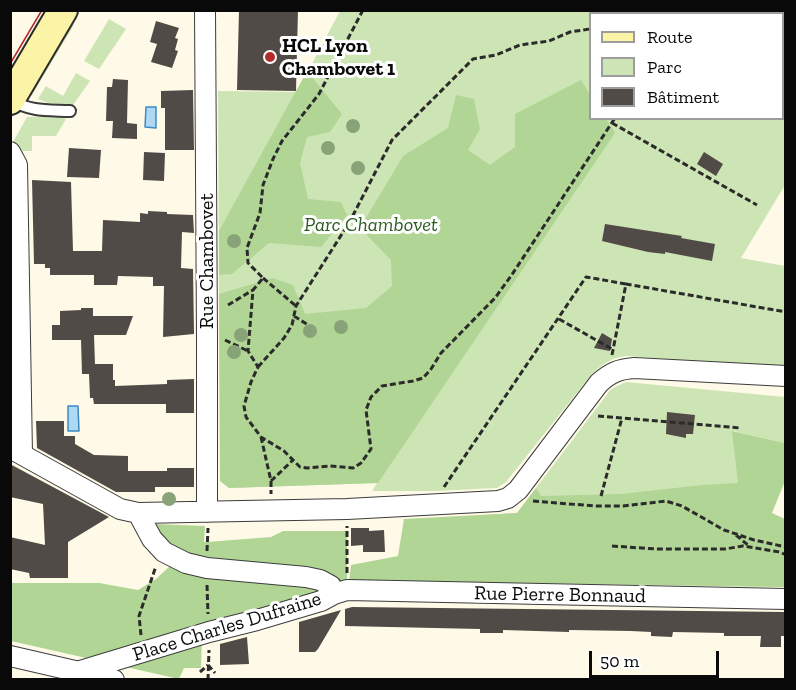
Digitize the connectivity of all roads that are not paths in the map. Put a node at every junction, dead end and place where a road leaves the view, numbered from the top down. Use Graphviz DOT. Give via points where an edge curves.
graph roads {
  1 [pos="63,10"];
  2 [pos="205,10"];
  3 [pos="11,100"];
  4 [pos="70,111"];
  5 [pos="10,152"];
  6 [pos="786,376"];
  7 [pos="16,451"];
  8 [pos="138,513"];
  9 [pos="208,517"];
  10 [pos="341,592"];
  11 [pos="786,599"];
  12 [pos="10,656"];
  13 [pos="80,671"];
  14 [pos="114,680"];
  1 -- 3 [label="main road"];
  2 -- 9 [label="street, Rue Chambovet"];
  3 -- 4 [label="lane" via="36,110"];
  5 -- 7 [label="street" via="17,165"];
  6 -- 9 [label="street" via="634,368 614,372 599,383 518,490 498,501"];
  7 -- 8 [label="street" via="120,509"];
  8 -- 9 [label="street"];
  8 -- 10 [label="street, Place Charles Dufraine" via="164,552 186,563 306,577"];
  10 -- 11 [label="street, Rue Pierre Bonnaud"];
  10 -- 13 [label="street, Place Charles Dufraine"];
  12 -- 13 [label="street"];
  13 -- 14 [label="street"];
}
